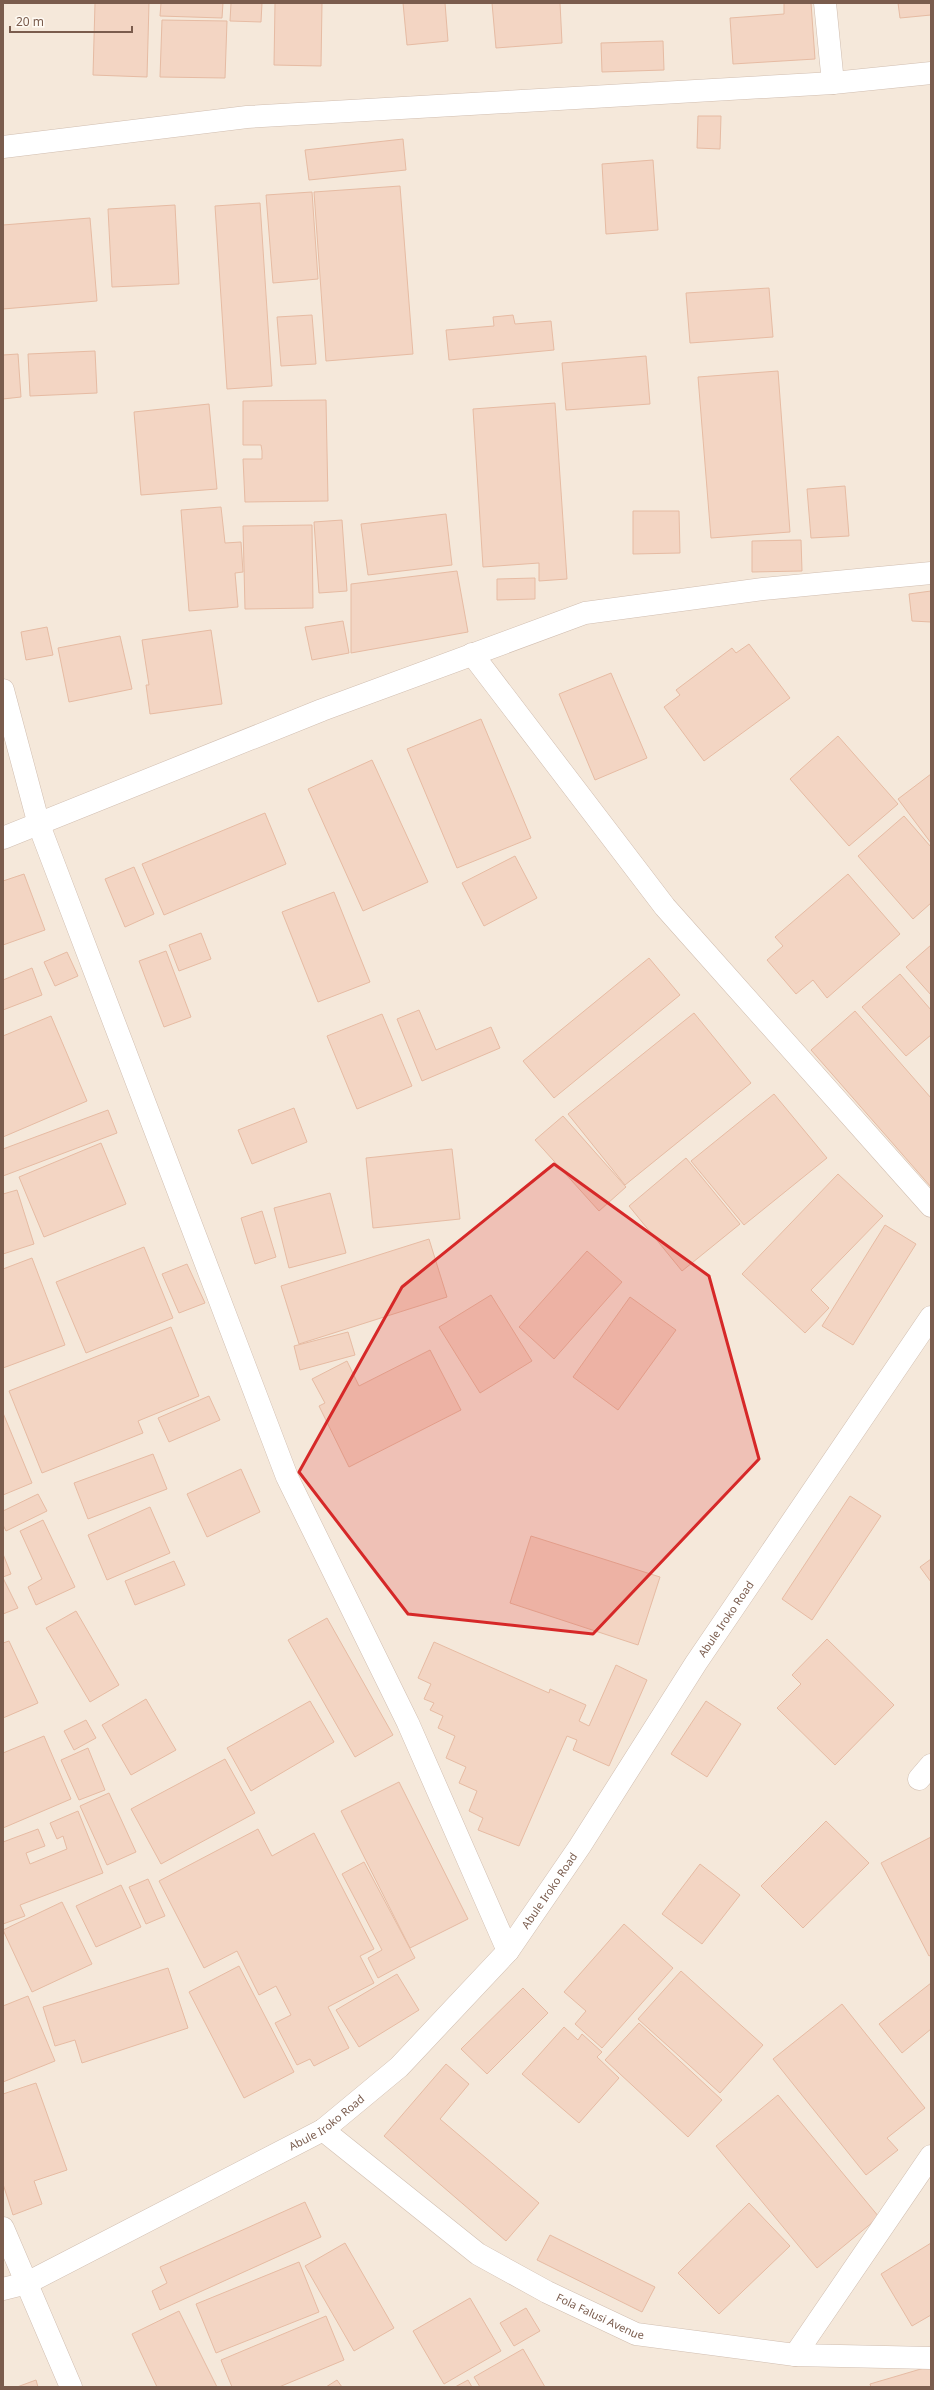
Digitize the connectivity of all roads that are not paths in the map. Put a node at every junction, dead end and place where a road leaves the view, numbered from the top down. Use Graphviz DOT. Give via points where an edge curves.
graph roads {
  1 [pos="825,3"];
  2 [pos="931,73"];
  3 [pos="833,83"];
  4 [pos="3,147"];
  5 [pos="931,573"];
  6 [pos="472,654"];
  7 [pos="3,690"];
  8 [pos="39,825"];
  9 [pos="3,838"];
  10 [pos="931,1206"];
  11 [pos="931,1317"];
  12 [pos="508,1951"];
  13 [pos="323,2130"];
  14 [pos="931,2156"];
  15 [pos="3,2228"];
  16 [pos="27,2283"];
  17 [pos="3,2289"];
  18 [pos="795,2356"];
  19 [pos="931,2358"];
  20 [pos="71,2387"];
  1 -- 3 [label="street"];
  2 -- 3 [label="street"];
  3 -- 4 [label="street" via="248,117"];
  5 -- 6 [label="street" via="763,589 585,613"];
  6 -- 8 [label="street" via="322,710"];
  6 -- 10 [label="street" via="665,907"];
  7 -- 8 [label="street"];
  8 -- 9 [label="street"];
  8 -- 12 [label="street" via="287,1477 408,1723"];
  11 -- 12 [label="street, Abule Iroko Road" via="696,1663 580,1846"];
  12 -- 13 [label="street, Abule Iroko Road" via="398,2068"];
  13 -- 16 [label="street, Abule Iroko Road"];
  13 -- 18 [label="street, Fola Falusi Avenue" via="478,2254 547,2292 636,2334"];
  14 -- 18 [label="street"];
  15 -- 16 [label="street"];
  16 -- 17 [label="street, Abule Iroko Road"];
  16 -- 20 [label="street"];
  18 -- 19 [label="street, Fola Falusi Avenue"];
}
